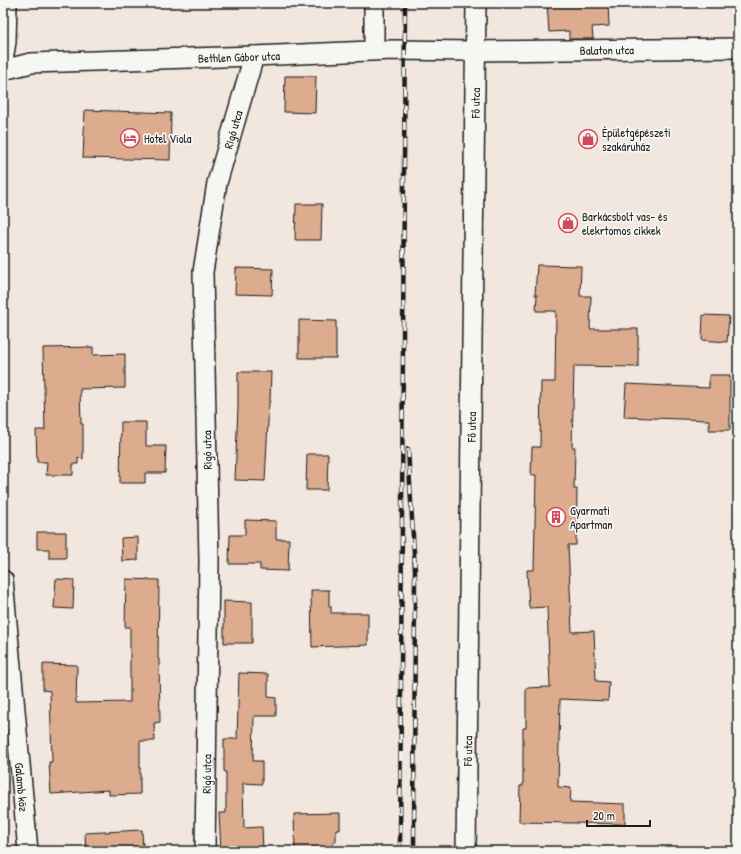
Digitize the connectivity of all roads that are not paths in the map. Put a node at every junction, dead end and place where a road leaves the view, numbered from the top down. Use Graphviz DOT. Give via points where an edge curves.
graph roads {
  1 [pos="7,3"];
  2 [pos="374,3"];
  3 [pos="476,3"];
  4 [pos="738,48"];
  5 [pos="374,50"];
  6 [pos="475,51"];
  7 [pos="254,56"];
  8 [pos="3,60"];
  9 [pos="3,70"];
  10 [pos="3,580"];
  11 [pos="28,851"];
  12 [pos="205,851"];
  13 [pos="466,851"];
  1 -- 8 [label="street"];
  2 -- 5 [label="street"];
  3 -- 6 [label="street, Fő utca"];
  4 -- 6 [label="street, Balaton utca"];
  5 -- 6 [label="street, Bethlen Gábor utca"];
  5 -- 7 [label="street, Bethlen Gábor utca"];
  6 -- 13 [label="street, Fő utca"];
  7 -- 9 [label="street, Bethlen Gábor utca" via="31,63"];
  7 -- 12 [label="street, Rigó utca" via="217,183 203,272 209,561"];
  10 -- 11 [label="street, Galamb köz"];
}
